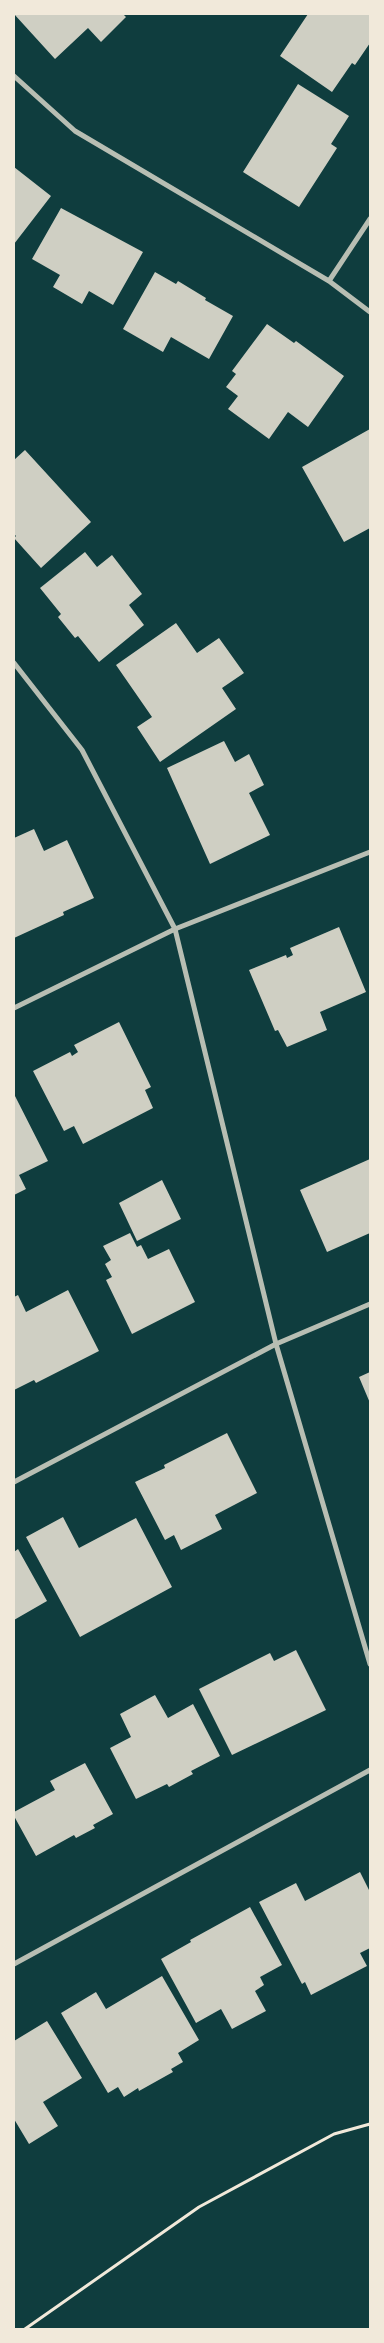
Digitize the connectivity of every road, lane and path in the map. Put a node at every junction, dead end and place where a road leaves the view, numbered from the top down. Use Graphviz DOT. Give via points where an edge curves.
graph roads {
  1 [pos="14,76"];
  2 [pos="370,219"];
  3 [pos="329,281"];
  4 [pos="370,312"];
  5 [pos="14,663"];
  6 [pos="370,852"];
  7 [pos="175,929"];
  8 [pos="14,1008"];
  9 [pos="370,1304"];
  10 [pos="276,1344"];
  11 [pos="14,1482"];
  12 [pos="370,1664"];
  13 [pos="370,1770"];
  14 [pos="14,1964"];
  15 [pos="370,2124"];
  16 [pos="25,2329"];
  1 -- 3 [label="street" via="75,131"];
  2 -- 3 [label="street"];
  3 -- 4 [label="street"];
  5 -- 7 [label="street" via="82,750"];
  6 -- 7 [label="street"];
  7 -- 8 [label="street"];
  7 -- 10 [label="street"];
  9 -- 10 [label="street"];
  10 -- 11 [label="street"];
  10 -- 12 [label="street"];
  13 -- 14 [label="street"];
  15 -- 16 [label="path" via="334,2134 199,2207"];
}
